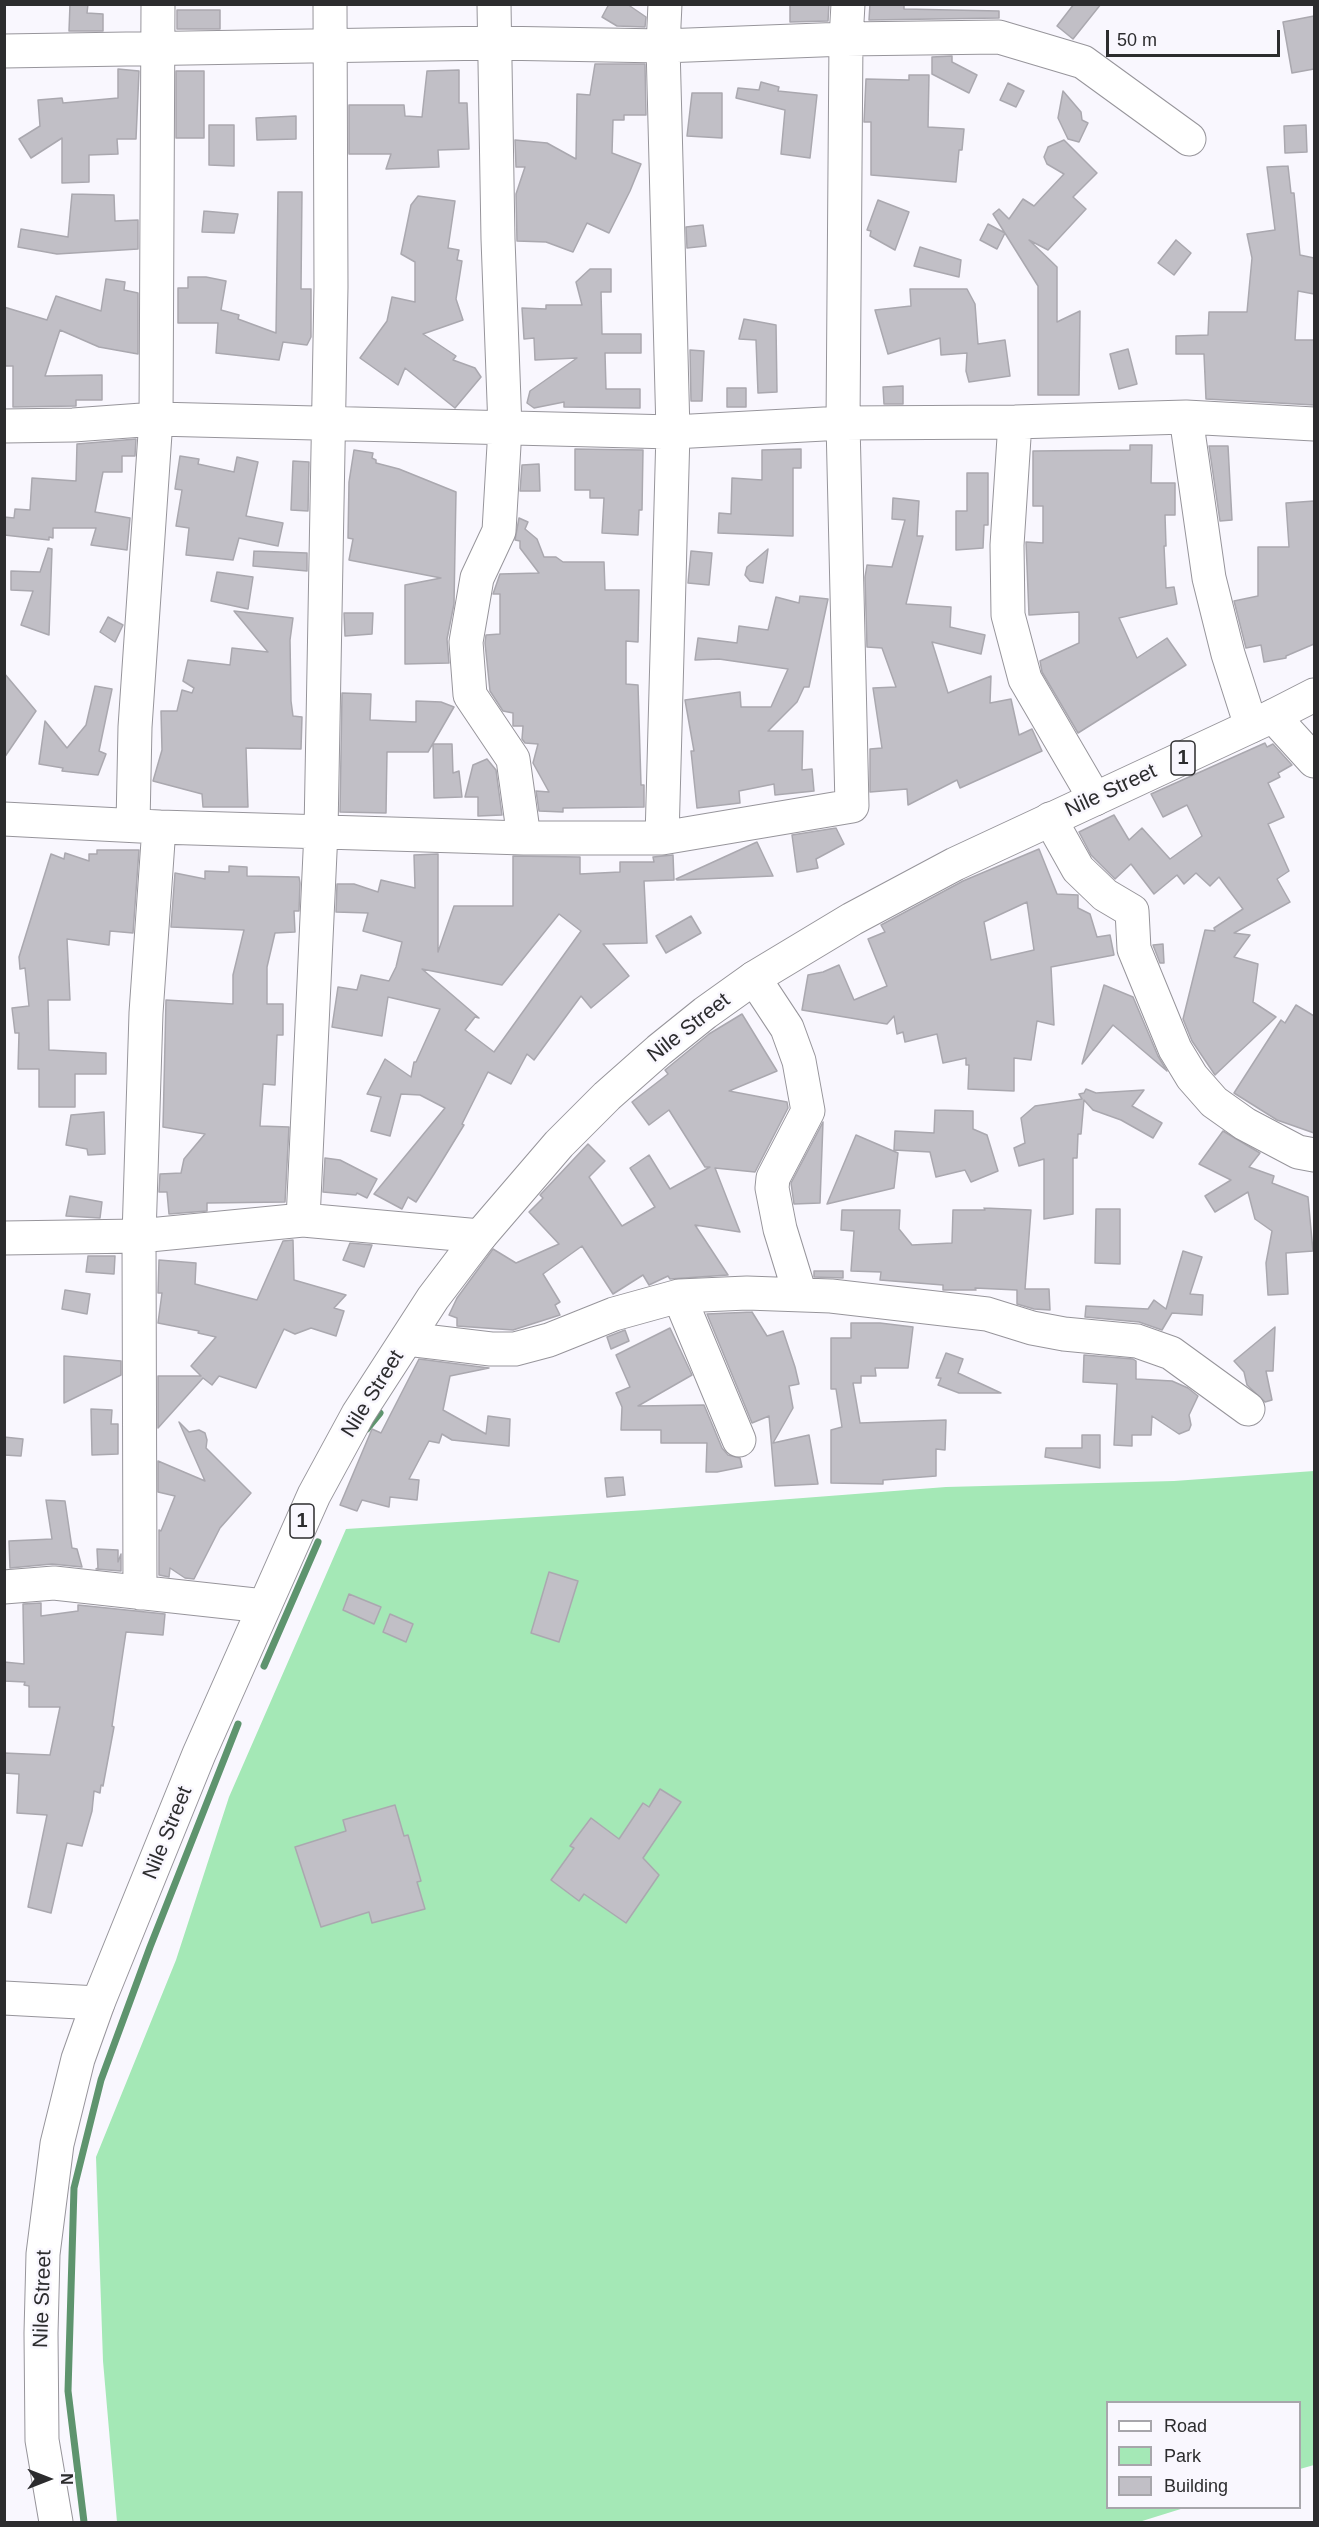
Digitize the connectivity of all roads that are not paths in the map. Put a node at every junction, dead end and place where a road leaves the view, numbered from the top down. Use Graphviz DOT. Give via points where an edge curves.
graph roads {
  1 [pos="158,4"];
  2 [pos="330,4"];
  3 [pos="494,4"];
  4 [pos="665,4"];
  5 [pos="848,4"];
  6 [pos="846,39"];
  7 [pos="494,43"];
  8 [pos="329,45"];
  9 [pos="663,46"];
  10 [pos="158,47"];
  11 [pos="4,51"];
  12 [pos="1189,139"];
  13 [pos="1186,417"];
  14 [pos="156,419"];
  15 [pos="327,422"];
  16 [pos="1015,422"];
  17 [pos="843,423"];
  18 [pos="1314,424"];
  19 [pos="4,426"];
  20 [pos="505,428"];
  21 [pos="672,432"];
  22 [pos="1314,695"];
  23 [pos="1262,721"];
  24 [pos="1314,761"];
  25 [pos="1095,799"];
  26 [pos="4,819"];
  27 [pos="1050,819"];
  28 [pos="146,826"];
  29 [pos="321,831"];
  30 [pos="524,838"];
  31 [pos="662,838"];
  32 [pos="754,978"];
  33 [pos="1314,1155"];
  34 [pos="303,1220"];
  35 [pos="139,1236"];
  36 [pos="480,1236"];
  37 [pos="4,1238"];
  38 [pos="800,1294"];
  39 [pos="679,1296"];
  40 [pos="407,1340"];
  41 [pos="1248,1409"];
  42 [pos="739,1440"];
  43 [pos="4,1587"];
  44 [pos="140,1593"];
  45 [pos="264,1606"];
  46 [pos="4,1998"];
  47 [pos="98,2003"];
  48 [pos="56,2523"];
  1 -- 10 [label="street"];
  2 -- 8 [label="street"];
  3 -- 7 [label="street"];
  4 -- 9 [label="street"];
  5 -- 6 [label="street"];
  6 -- 9 [label="street"];
  6 -- 12 [label="street" via="1010,40 1083,62"];
  6 -- 17 [label="street"];
  7 -- 8 [label="street"];
  7 -- 9 [label="street"];
  7 -- 20 [label="street"];
  8 -- 10 [label="street"];
  8 -- 15 [label="street" via="331,287"];
  9 -- 21 [label="street"];
  10 -- 11 [label="street"];
  10 -- 14 [label="street"];
  13 -- 16 [label="street"];
  13 -- 18 [label="street"];
  13 -- 23 [label="street" via="1209,578 1228,654"];
  14 -- 15 [label="street"];
  14 -- 19 [label="street"];
  14 -- 28 [label="street" via="135,728"];
  15 -- 20 [label="street"];
  15 -- 29 [label="street"];
  16 -- 17 [label="street"];
  16 -- 25 [label="street" via="1008,615 1025,679"];
  17 -- 21 [label="street"];
  17 -- 31 [label="street" via="852,806"];
  20 -- 21 [label="street"];
  20 -- 30 [label="street" via="499,531 477,578 466,642 470,695 513,759"];
  21 -- 31 [label="street"];
  22 -- 23 [label="street, Nile Street / 1"];
  23 -- 24 [label="street"];
  23 -- 25 [label="street, Nile Street / 1"];
  25 -- 27 [label="street, Nile Street / 1"];
  26 -- 28 [label="street"];
  27 -- 32 [label="street, Nile Street / 1" via="852,919"];
  27 -- 33 [label="street" via="1078,870 1105,895 1132,911 1134,949 1175,1049 1192,1077 1214,1102 1245,1124 1298,1152"];
  28 -- 29 [label="street"];
  28 -- 35 [label="street" via="146,1013"];
  29 -- 30 [label="street"];
  29 -- 34 [label="street"];
  30 -- 31 [label="street"];
  32 -- 36 [label="street, Nile Street / 1" via="705,1013 607,1096 559,1144"];
  32 -- 38 [label="street" via="787,1028 799,1061 808,1111 773,1178 772,1188"];
  34 -- 35 [label="street"];
  34 -- 36 [label="street"];
  35 -- 37 [label="street"];
  35 -- 44 [label="street"];
  36 -- 40 [label="street, Nile Street / 1"];
  38 -- 39 [label="street"];
  38 -- 41 [label="street" via="987,1314 1064,1334 1137,1341 1171,1353"];
  39 -- 40 [label="street" via="515,1349"];
  39 -- 42 [label="street"];
  40 -- 45 [label="street, Nile Street / 1" via="358,1414 314,1495"];
  43 -- 44 [label="street" via="54,1583"];
  44 -- 45 [label="street"];
  45 -- 47 [label="street, Nile Street / 1"];
  46 -- 47 [label="street"];
  47 -- 48 [label="street, Nile Street / 1" via="78,2059 57,2144 43,2254 42,2440"];
}
